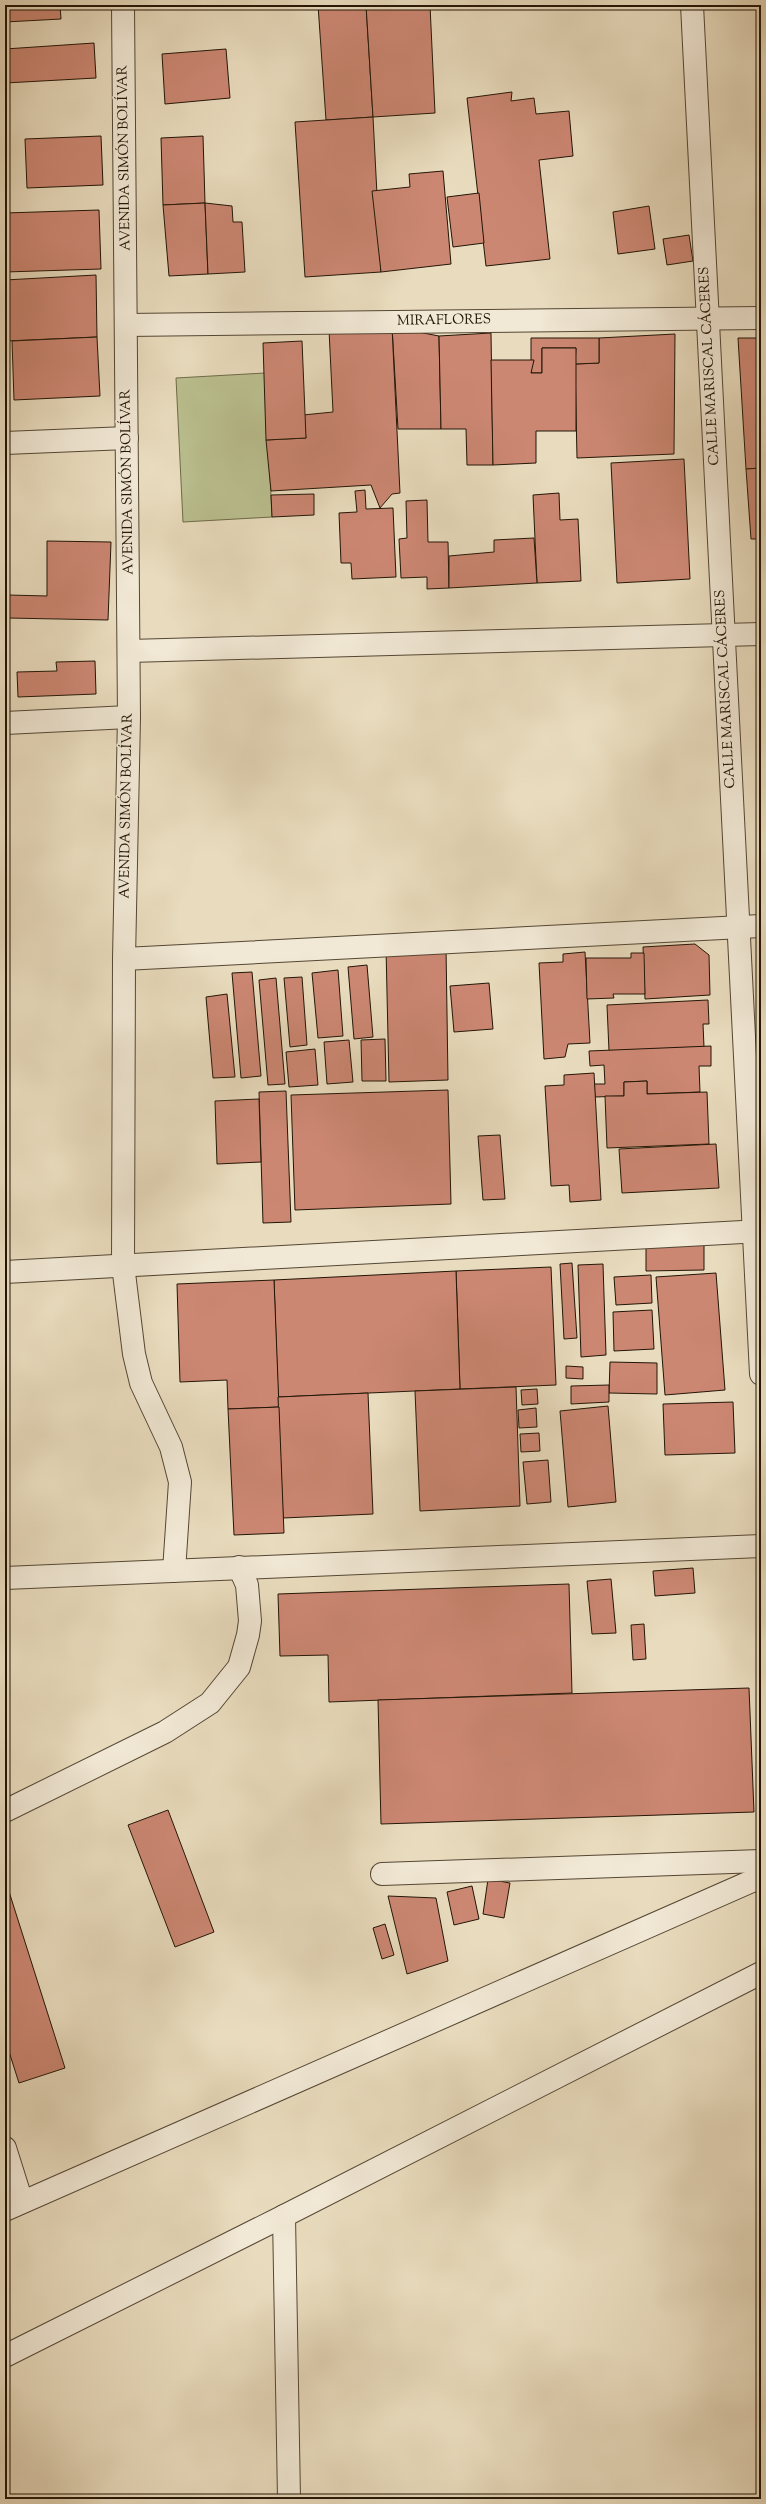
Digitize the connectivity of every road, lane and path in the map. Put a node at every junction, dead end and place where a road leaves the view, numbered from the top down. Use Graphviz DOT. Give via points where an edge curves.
graph roads {
  1 [pos="123,5"];
  2 [pos="692,5"];
  3 [pos="708,318"];
  4 [pos="761,318"];
  5 [pos="126,325"];
  6 [pos="127,438"];
  7 [pos="5,443"];
  8 [pos="761,634"];
  9 [pos="723,635"];
  10 [pos="129,651"];
  11 [pos="129,717"];
  12 [pos="5,723"];
  13 [pos="761,926"];
  14 [pos="738,927"];
  15 [pos="124,959"];
  16 [pos="757,1231"];
  17 [pos="123,1265"];
  18 [pos="5,1272"];
  19 [pos="761,1374"];
  20 [pos="761,1546"];
  21 [pos="239,1567"];
  22 [pos="174,1571"];
  23 [pos="5,1578"];
  24 [pos="5,1812"];
  25 [pos="761,1861"];
  26 [pos="382,1874"];
  27 [pos="761,1877"];
  28 [pos="761,1973"];
  29 [pos="5,2148"];
  30 [pos="14,2206"];
  31 [pos="284,2216"];
  32 [pos="5,2356"];
  33 [pos="288,2499"];
  1 -- 5 [label="street, AVENIDA SIMÓN BOLÍVAR"];
  2 -- 3 [label="street, CALLE MARISCAL CÁCERES"];
  3 -- 4 [label="street, MIRAFLORES"];
  3 -- 5 [label="street, MIRAFLORES"];
  3 -- 9 [label="street, CALLE MARISCAL CÁCERES"];
  5 -- 6 [label="street, AVENIDA SIMÓN BOLÍVAR"];
  6 -- 7 [label="street"];
  6 -- 10 [label="street, AVENIDA SIMÓN BOLÍVAR"];
  8 -- 9 [label="street"];
  9 -- 10 [label="street"];
  9 -- 14 [label="street, CALLE MARISCAL CÁCERES"];
  10 -- 11 [label="street, AVENIDA SIMÓN BOLÍVAR"];
  11 -- 12 [label="street"];
  11 -- 15 [label="street, AVENIDA SIMÓN BOLÍVAR"];
  13 -- 14 [label="street"];
  14 -- 15 [label="street"];
  14 -- 16 [label="street, CALLE MARISCAL CÁCERES"];
  15 -- 17 [label="street, AVENIDA SIMÓN BOLÍVAR"];
  16 -- 17 [label="street"];
  16 -- 19 [label="street, CALLE MARISCAL CÁCERES"];
  17 -- 18 [label="street"];
  17 -- 22 [label="street, AVENIDA SIMÓN BOLÍVAR" via="134,1354 141,1382 171,1446 180,1482"];
  20 -- 21 [label="street"];
  21 -- 22 [label="street"];
  21 -- 24 [label="street" via="246,1585 250,1621 248,1635 239,1667 210,1703 165,1732"];
  22 -- 23 [label="street"];
  25 -- 26 [label="street"];
  27 -- 30 [label="street"];
  28 -- 31 [label="street"];
  29 -- 30 [label="street"];
  31 -- 32 [label="street"];
  31 -- 33 [label="street"];
}
